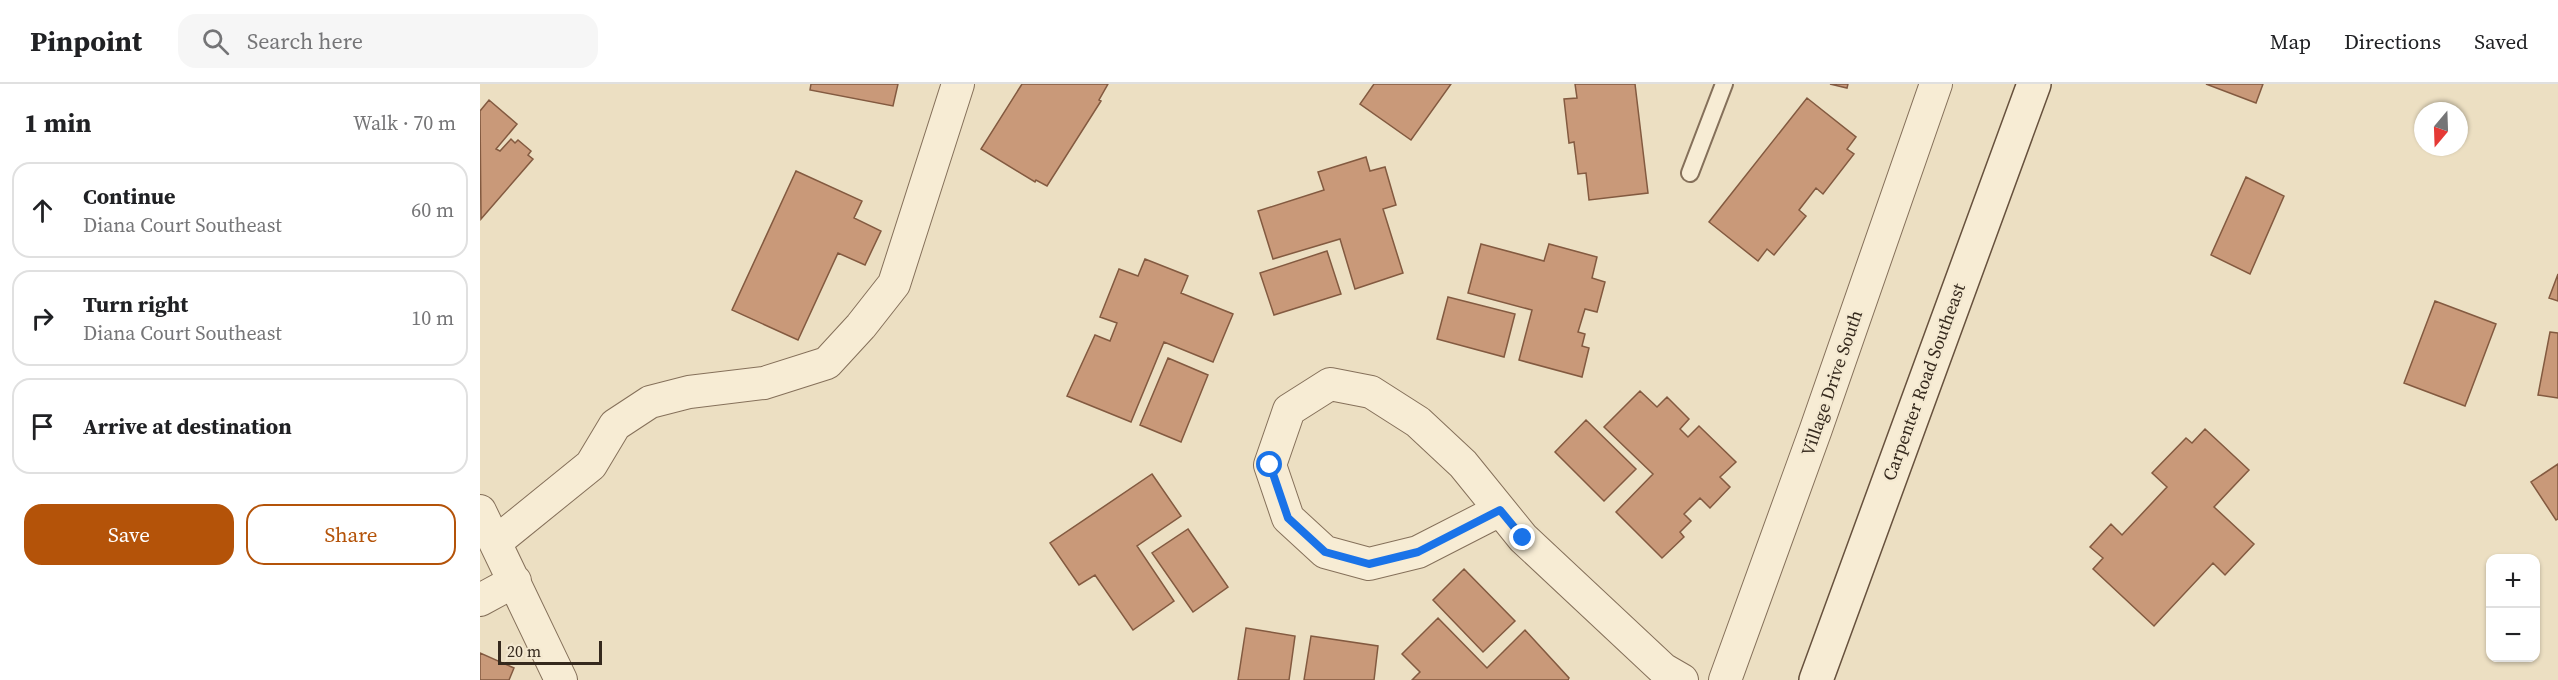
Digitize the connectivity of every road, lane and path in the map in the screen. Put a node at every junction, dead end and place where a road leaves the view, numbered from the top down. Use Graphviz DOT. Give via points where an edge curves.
graph roads {
  1 [pos="958,84"];
  2 [pos="1724,84"];
  3 [pos="1935,84"];
  4 [pos="2034,84"];
  5 [pos="1690,173"];
  6 [pos="1500,510"];
  7 [pos="480,511"];
  8 [pos="496,542"];
  9 [pos="514,581"];
  10 [pos="480,600"];
  11 [pos="561,680"];
  12 [pos="1682,680"];
  13 [pos="1725,680"];
  14 [pos="1816,680"];
  1 -- 8 [label="street" via="894,284 827,363 764,383 689,392 650,402 615,425 591,465"];
  2 -- 5 [label="lane"];
  3 -- 13 [label="street, Village Drive South"];
  4 -- 14 [label="street, Carpenter Road Southeast"];
  6 -- 6 [label="street" via="1463,464 1418,422 1371,392 1330,384 1288,410 1270,465 1288,518 1325,552 1369,564 1418,552"];
  6 -- 12 [label="street" via="1523,538 1663,669"];
  7 -- 8 [label="street"];
  8 -- 9 [label="street"];
  9 -- 10 [label="street"];
  9 -- 11 [label="street"];
}
